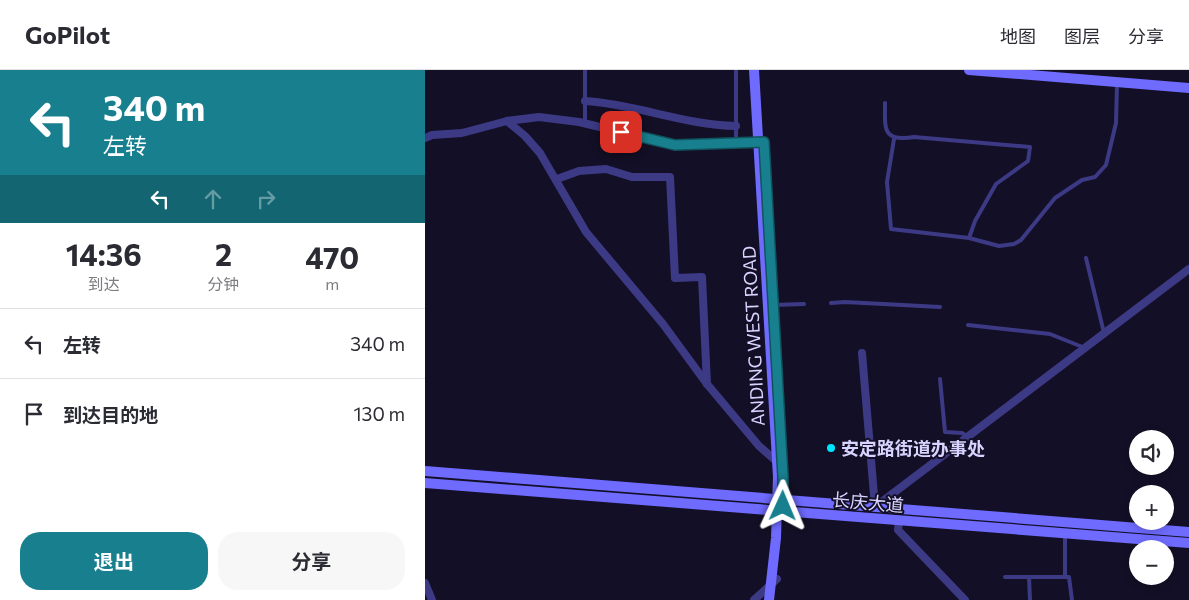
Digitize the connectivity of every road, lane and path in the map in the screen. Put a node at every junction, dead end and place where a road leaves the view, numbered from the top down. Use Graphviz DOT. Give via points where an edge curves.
graph roads {
  1 [pos="585,70"];
  2 [pos="736,70"];
  3 [pos="754,70"];
  4 [pos="759,70"];
  5 [pos="969,70"];
  6 [pos="1045,70"];
  7 [pos="1117,82"];
  8 [pos="1189,82"];
  9 [pos="1189,88"];
  10 [pos="585,101"];
  11 [pos="885,103"];
  12 [pos="507,121"];
  13 [pos="585,124"];
  14 [pos="736,126"];
  15 [pos="425,138"];
  16 [pos="894,139"];
  17 [pos="761,142"];
  18 [pos="736,144"];
  19 [pos="557,179"];
  20 [pos="969,238"];
  21 [pos="1086,258"];
  22 [pos="1189,269"];
  23 [pos="831,303"];
  24 [pos="803,304"];
  25 [pos="772,305"];
  26 [pos="939,307"];
  27 [pos="968,325"];
  28 [pos="1104,333"];
  29 [pos="1085,348"];
  30 [pos="863,353"];
  31 [pos="940,380"];
  32 [pos="707,384"];
  33 [pos="969,438"];
  34 [pos="780,464"];
  35 [pos="425,471"];
  36 [pos="425,483"];
  37 [pos="780,499"];
  38 [pos="875,507"];
  39 [pos="780,511"];
  40 [pos="899,520"];
  41 [pos="1189,532"];
  42 [pos="1065,534"];
  43 [pos="1189,543"];
  44 [pos="1005,577"];
  45 [pos="1029,577"];
  46 [pos="1065,577"];
  47 [pos="774,582"];
  48 [pos="425,583"];
  49 [pos="431,600"];
  50 [pos="754,600"];
  51 [pos="769,600"];
  52 [pos="775,600"];
  53 [pos="965,600"];
  54 [pos="1030,600"];
  55 [pos="1072,600"];
  1 -- 10 [label="lane"];
  2 -- 14 [label="lane"];
  3 -- 17 [label="main road, ANDING WEST ROAD"];
  4 -- 17 [label="main road, ANDING WEST ROAD"];
  5 -- 7 [label="main road"];
  6 -- 8 [label="main road"];
  7 -- 9 [label="main road"];
  7 -- 20 [label="lane" via="1116,123 1106,165 1101,172 1055,198 1021,240 1014,244 999,246"];
  10 -- 13 [label="lane"];
  10 -- 14 [label="street" via="715,126"];
  11 -- 16 [label="lane" via="885,127"];
  12 -- 13 [label="street" via="539,118"];
  12 -- 15 [label="street" via="462,133"];
  12 -- 19 [label="street" via="540,153"];
  13 -- 18 [label="street" via="675,145"];
  14 -- 18 [label="lane"];
  16 -- 20 [label="lane" via="887,182 891,229"];
  16 -- 20 [label="lane" via="1030,147 1028,161 996,184"];
  17 -- 18 [label="street"];
  17 -- 25 [label="main road, ANDING WEST ROAD"];
  17 -- 34 [label="main road, ANDING WEST ROAD"];
  19 -- 32 [label="street" via="585,232 663,324"];
  19 -- 32 [label="street" via="579,171 606,168 632,177 670,177 675,278 702,277"];
  21 -- 28 [label="lane"];
  22 -- 28 [label="street"];
  23 -- 26 [label="lane"];
  24 -- 25 [label="lane"];
  25 -- 34 [label="main road, ANDING WEST ROAD"];
  27 -- 29 [label="lane" via="1050,334"];
  28 -- 29 [label="street"];
  29 -- 33 [label="street"];
  30 -- 38 [label="street"];
  31 -- 33 [label="lane" via="945,432 962,433"];
  32 -- 34 [label="street" via="759,446"];
  33 -- 38 [label="street"];
  34 -- 37 [label="main road, ANDING WEST ROAD"];
  35 -- 37 [label="main road, 长庆大道"];
  36 -- 39 [label="main road, 长庆大道"];
  37 -- 38 [label="main road, 长庆大道"];
  37 -- 39 [label="main road, ANDING WEST ROAD"];
  38 -- 41 [label="main road, 长庆大道"];
  39 -- 40 [label="main road, 长庆大道"];
  39 -- 47 [label="main road, ANDING WEST ROAD"];
  40 -- 42 [label="main road, 长庆大道"];
  40 -- 53 [label="street" via="898,530"];
  42 -- 43 [label="main road, 长庆大道"];
  42 -- 46 [label="lane"];
  44 -- 45 [label="lane"];
  45 -- 46 [label="lane"];
  45 -- 54 [label="lane"];
  46 -- 55 [label="lane" via="1069,578"];
  47 -- 50 [label="street"];
  47 -- 51 [label="main road, ANDING WEST ROAD"];
  47 -- 52 [label="main road, ANDING WEST ROAD"];
  48 -- 49 [label="street"];
}
